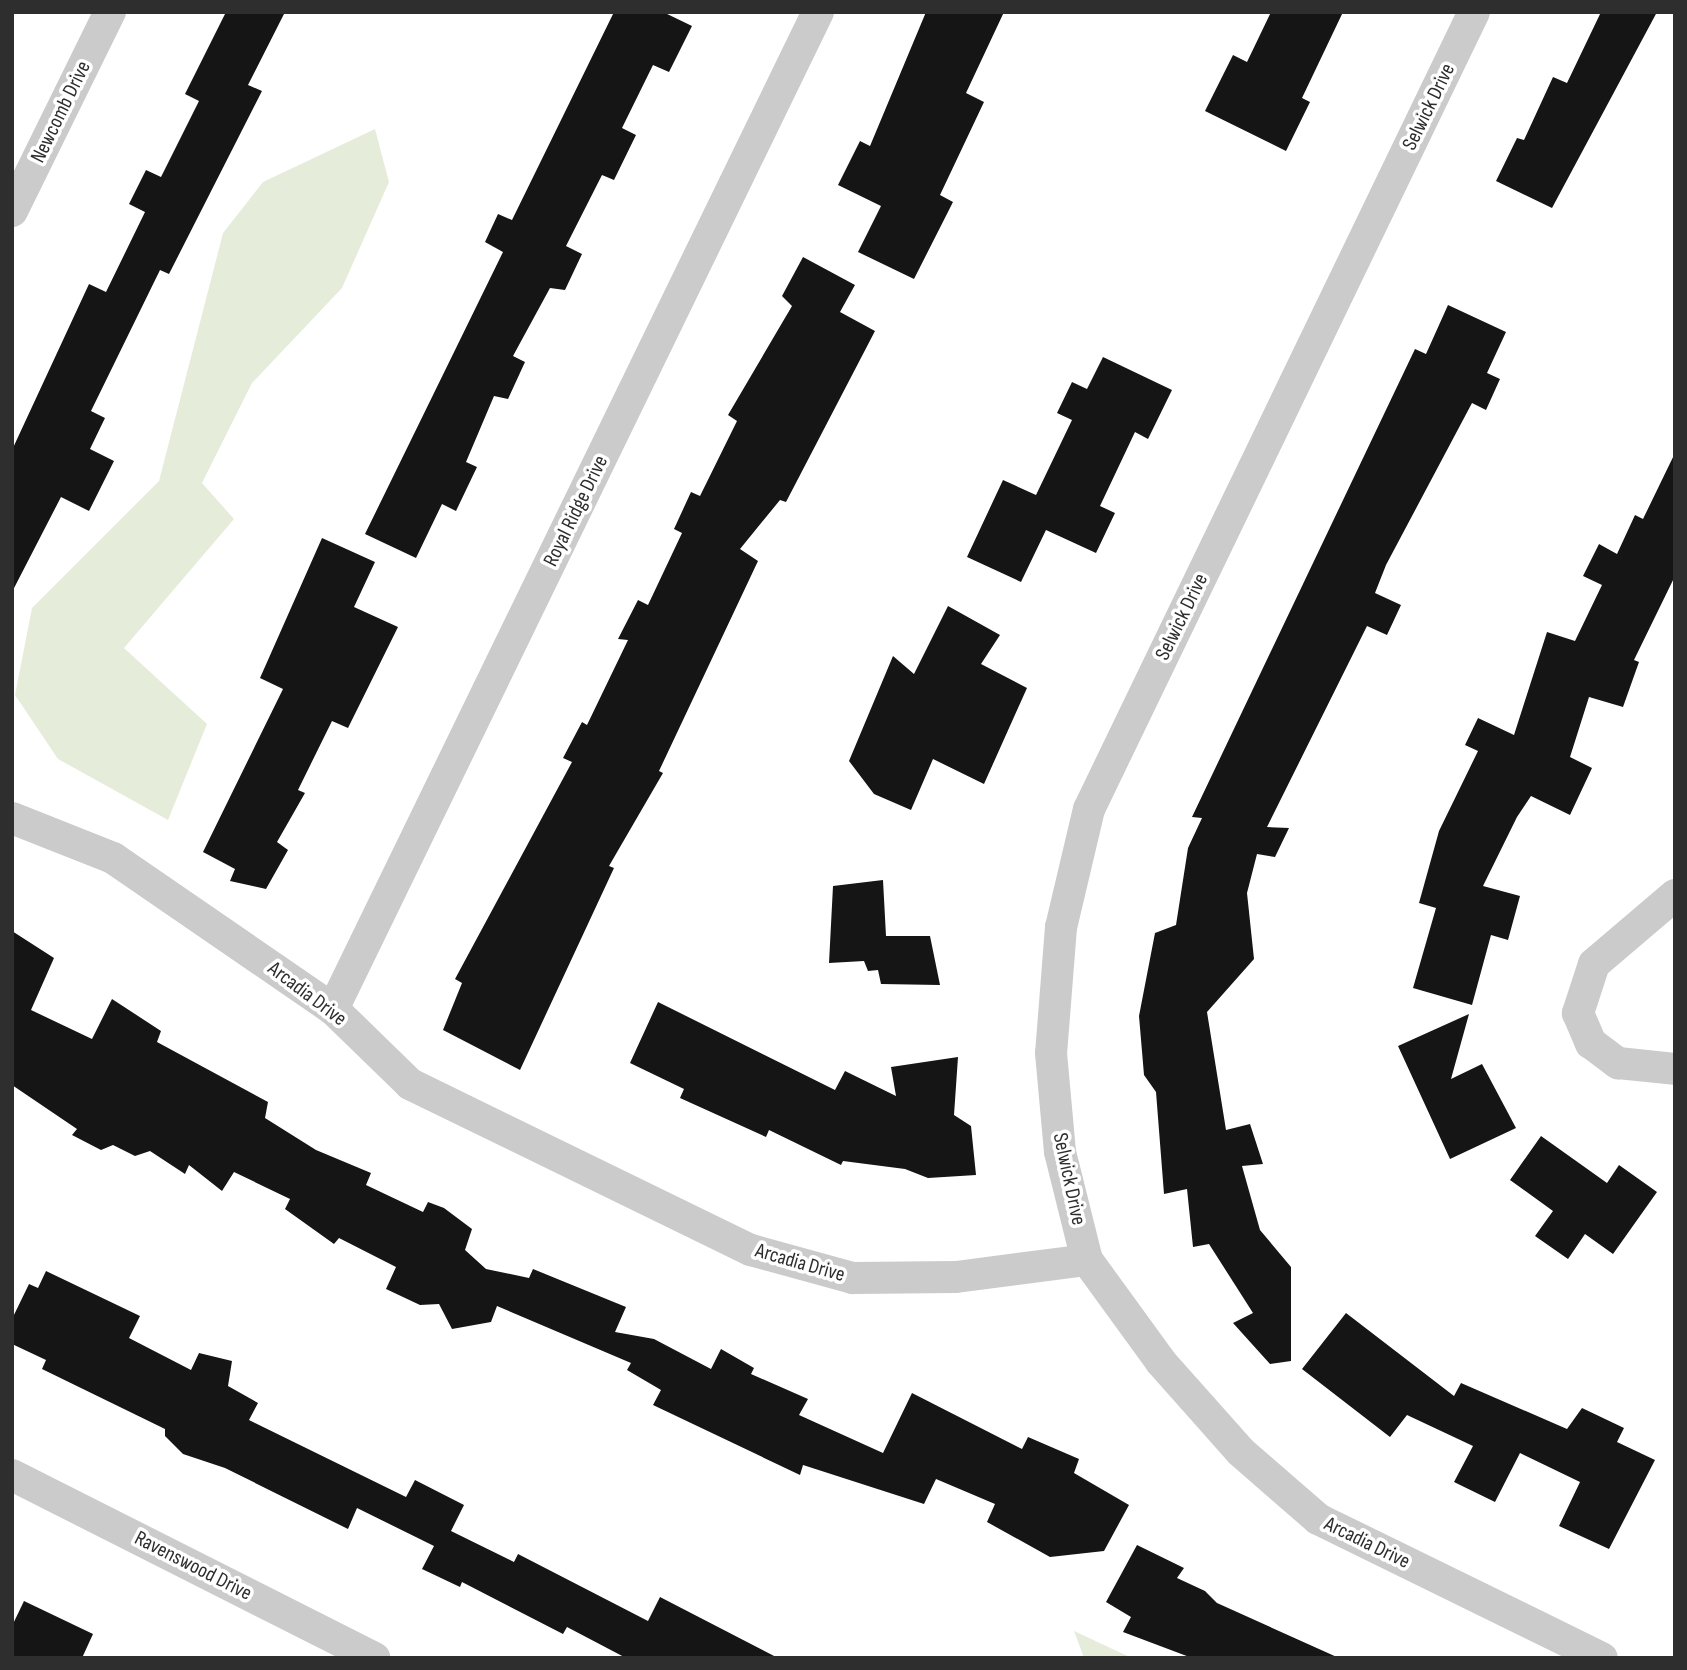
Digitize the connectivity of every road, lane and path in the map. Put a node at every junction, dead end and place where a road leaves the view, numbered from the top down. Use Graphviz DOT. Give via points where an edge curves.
graph roads {
  1 [pos="110,12"];
  2 [pos="818,12"];
  3 [pos="1474,12"];
  4 [pos="12,211"];
  5 [pos="12,818"];
  6 [pos="1675,895"];
  7 [pos="333,1009"];
  8 [pos="1675,1069"];
  9 [pos="1087,1261"];
  10 [pos="12,1475"];
  11 [pos="374,1658"];
  12 [pos="1602,1658"];
  1 -- 4 [label="street, Newcomb Drive"];
  2 -- 7 [label="street, Royal Ridge Drive"];
  3 -- 9 [label="street, Selwick Drive" via="1090,809 1061,927 1051,1053 1060,1152"];
  5 -- 7 [label="street, Arcadia Drive" via="113,858"];
  6 -- 8 [label="street" via="1594,964 1578,1013 1591,1043 1618,1063"];
  7 -- 9 [label="street, Arcadia Drive" via="410,1084 751,1250 853,1278 956,1277"];
  9 -- 12 [label="street, Arcadia Drive" via="1161,1362 1233,1443 1318,1519"];
  10 -- 11 [label="street, Ravenswood Drive"];
}
